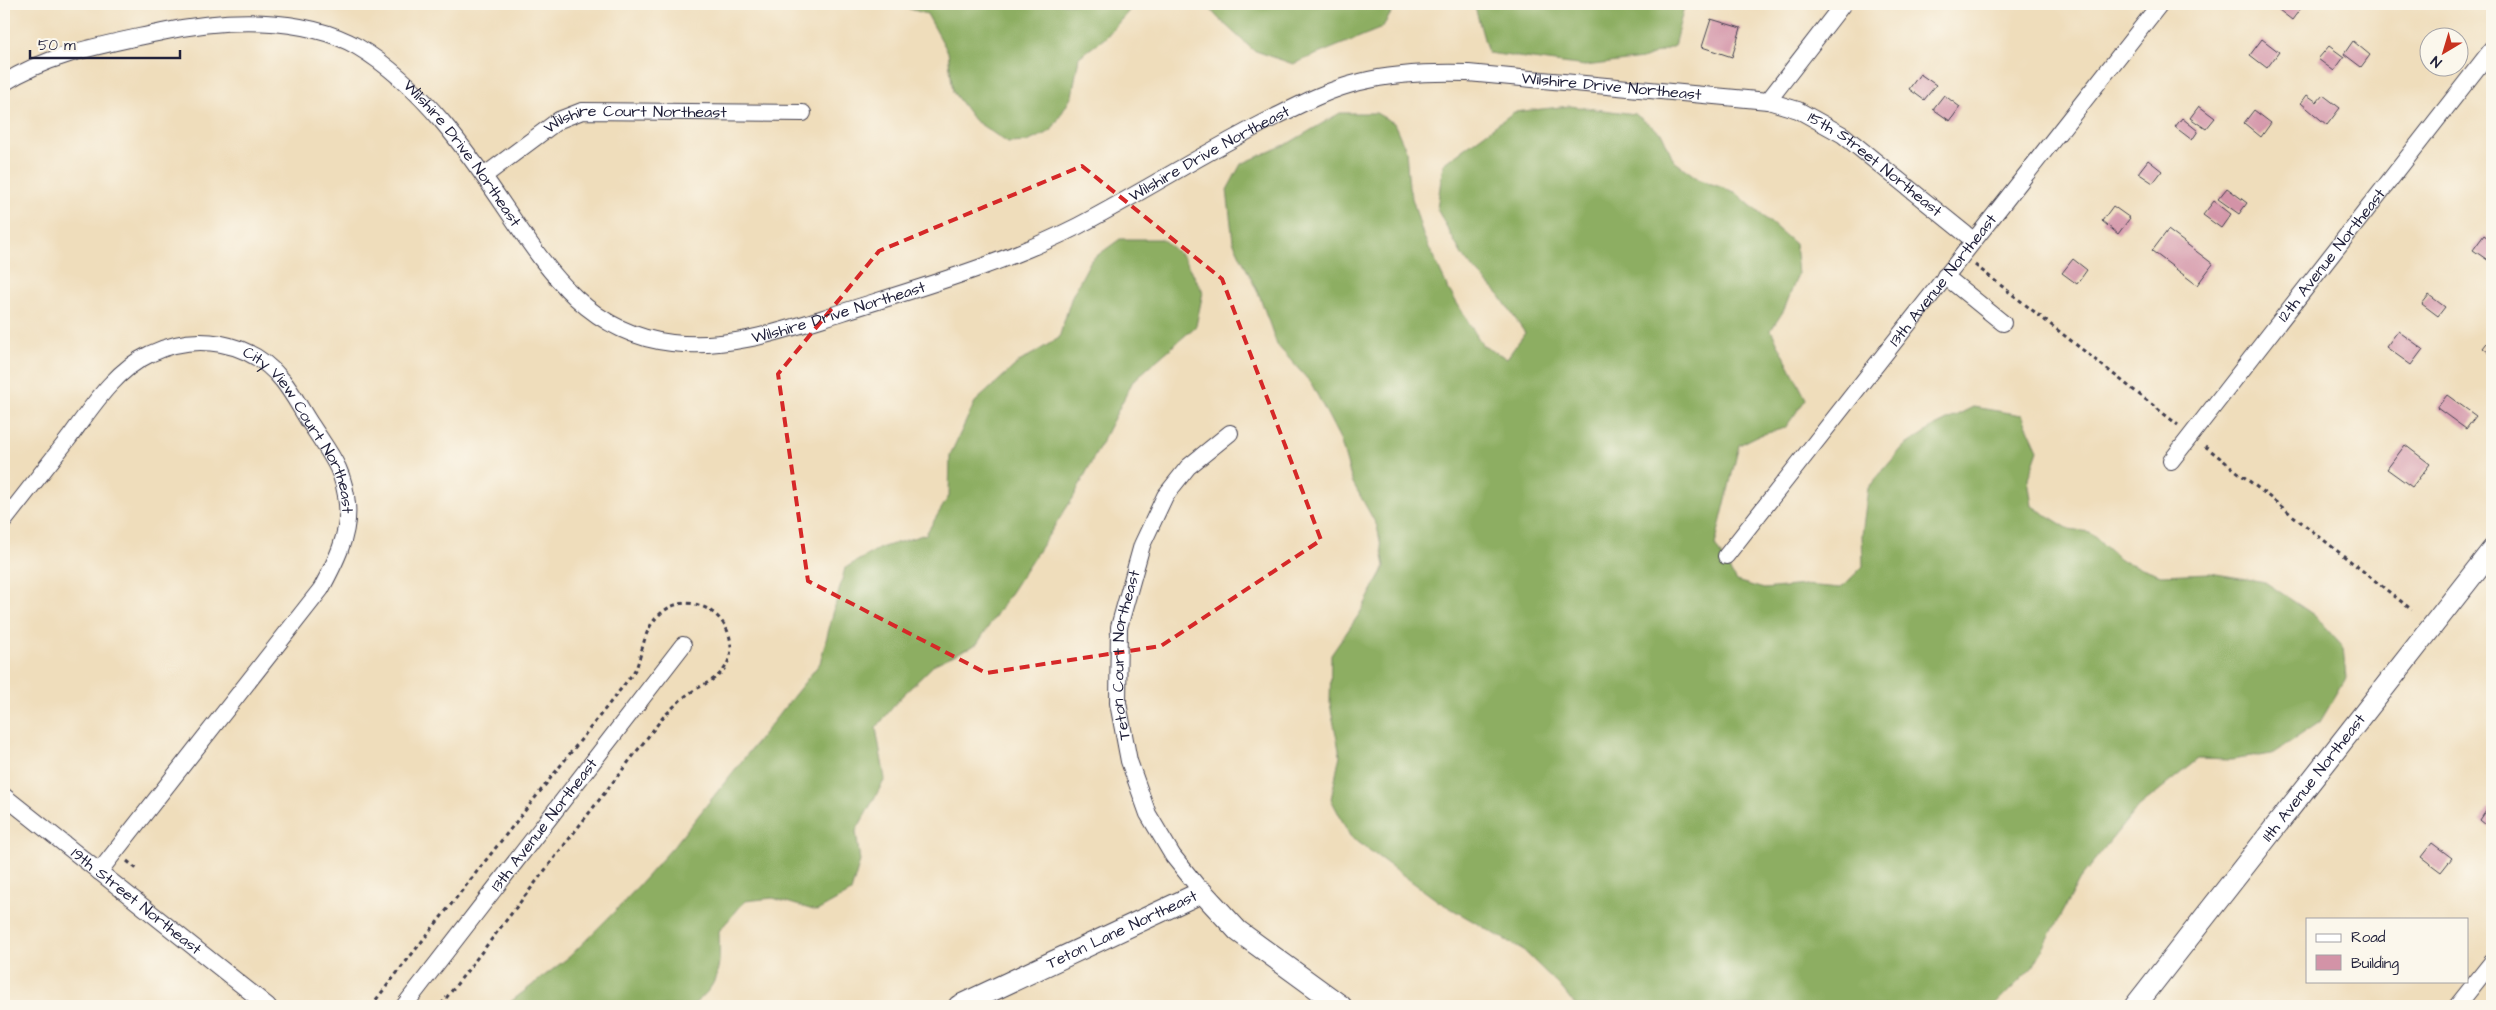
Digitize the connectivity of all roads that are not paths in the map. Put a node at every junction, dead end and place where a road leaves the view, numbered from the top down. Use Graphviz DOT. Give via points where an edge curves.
graph roads {
  1 [pos="1843,4"];
  2 [pos="2160,4"];
  3 [pos="2492,49"];
  4 [pos="4,84"];
  5 [pos="1768,101"];
  6 [pos="803,113"];
  7 [pos="484,176"];
  8 [pos="1973,240"];
  9 [pos="1945,276"];
  10 [pos="2003,323"];
  11 [pos="1230,433"];
  12 [pos="2171,461"];
  13 [pos="4,522"];
  14 [pos="2492,550"];
  15 [pos="1726,556"];
  16 [pos="683,645"];
  17 [pos="4,796"];
  18 [pos="99,872"];
  19 [pos="1202,892"];
  20 [pos="2492,962"];
  21 [pos="268,1006"];
  22 [pos="404,1006"];
  23 [pos="959,1006"];
  24 [pos="1341,1006"];
  25 [pos="2136,1006"];
  26 [pos="2457,1006"];
  1 -- 5 [label="street"];
  2 -- 8 [label="street, 13th Avenue Northeast"];
  3 -- 12 [label="street, 12th Avenue Northeast"];
  4 -- 7 [label="street, Wilshire Drive Northeast" via="26,69 90,48 181,28 270,24 317,31 356,46 393,72 428,105"];
  5 -- 7 [label="street, Wilshire Drive Northeast" via="1468,72 1390,76 1359,82 1326,92 1242,134 1023,252 777,332 706,345 672,343 633,335 582,306 532,247"];
  5 -- 8 [label="street, 15th Street Northeast" via="1798,110 1843,135"];
  6 -- 7 [label="street, Wilshire Court Northeast" via="582,110 559,120"];
  8 -- 9 [label="street, 13th Avenue Northeast"];
  9 -- 10 [label="street"];
  9 -- 15 [label="street, 13th Avenue Northeast"];
  11 -- 19 [label="street, Teton Court Northeast" via="1188,467 1165,496 1142,545 1119,627 1118,703 1129,761 1148,814 1173,856"];
  13 -- 18 [label="street, City View Court Northeast" via="100,397 123,373 148,354 181,342 213,342 240,349 262,361 282,381 342,471 348,505 345,535 337,560 321,589"];
  14 -- 25 [label="street, 11th Avenue Northeast"];
  16 -- 22 [label="street, 13th Avenue Northeast"];
  17 -- 18 [label="street, 19th Street Northeast"];
  18 -- 21 [label="street, 19th Street Northeast"];
  19 -- 23 [label="street, Teton Lane Northeast"];
  19 -- 24 [label="street, Teton Lane Northeast" via="1238,931"];
  20 -- 26 [label="street"];
}
